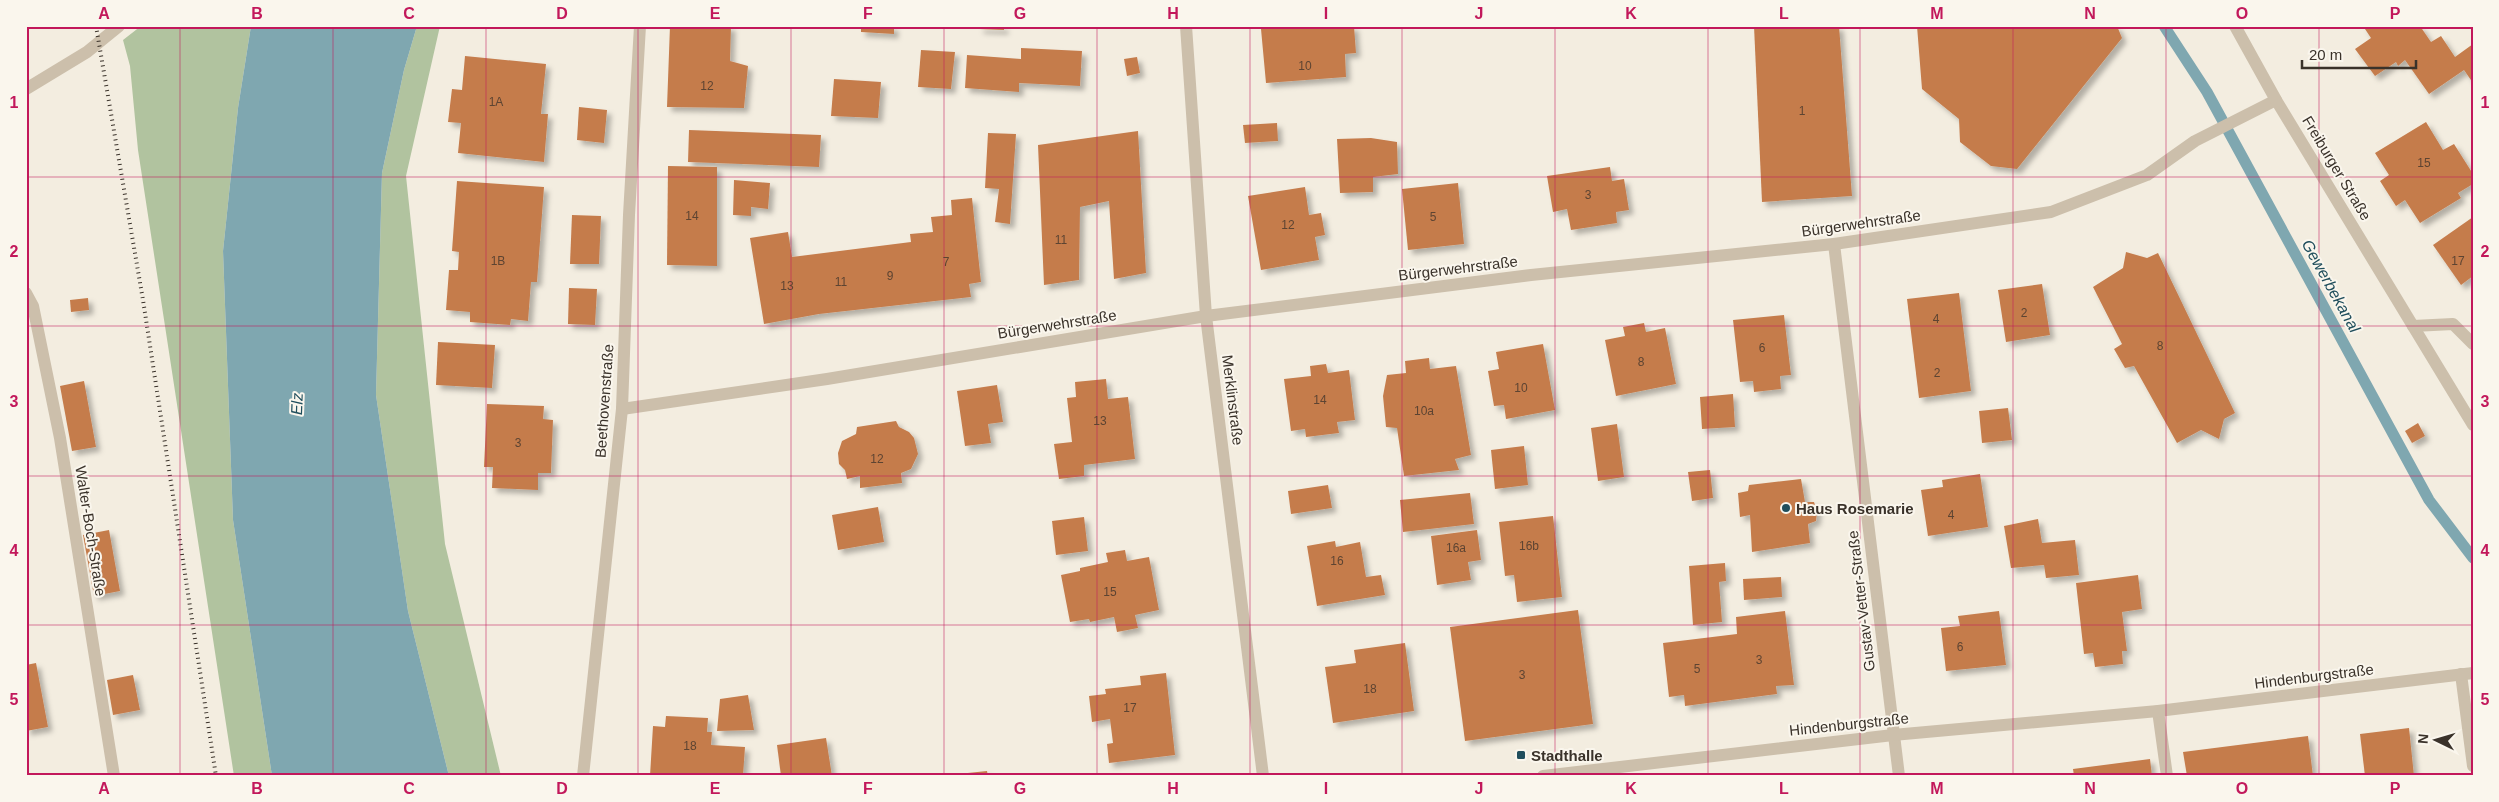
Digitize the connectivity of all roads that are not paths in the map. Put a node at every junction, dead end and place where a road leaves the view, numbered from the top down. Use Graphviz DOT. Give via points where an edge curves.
graph roads {
  1 [pos="119,26"];
  2 [pos="640,26"];
  3 [pos="1186,26"];
  4 [pos="2235,26"];
  5 [pos="26,89"];
  6 [pos="2276,100"];
  7 [pos="1834,244"];
  8 [pos="26,293"];
  9 [pos="1206,316"];
  10 [pos="2413,326"];
  11 [pos="2473,344"];
  12 [pos="622,410"];
  13 [pos="2473,425"];
  14 [pos="2467,674"];
  15 [pos="2158,711"];
  16 [pos="1893,735"];
  17 [pos="2473,766"];
  18 [pos="114,776"];
  19 [pos="583,776"];
  20 [pos="1263,776"];
  21 [pos="1543,776"];
  22 [pos="1899,776"];
  23 [pos="2167,776"];
  1 -- 5 [label="street" via="87,52"];
  2 -- 12 [label="street, Beethovenstraße"];
  3 -- 9 [label="street, Merklinstraße"];
  4 -- 6 [label="street, Freiburger Straße"];
  6 -- 7 [label="street, Bürgerwehrstraße" via="2195,141 2147,175 2051,212"];
  6 -- 10 [label="street, Freiburger Straße"];
  7 -- 9 [label="street, Bürgerwehrstraße" via="1531,275"];
  7 -- 16 [label="street, Gustav-Vetter-Straße"];
  8 -- 18 [label="street, Walter-Boch-Straße" via="33,306 60,438"];
  9 -- 12 [label="street, Bürgerwehrstraße"];
  9 -- 20 [label="street, Merklinstraße"];
  10 -- 11 [label="street" via="2453,324"];
  10 -- 13 [label="street, Freiburger Straße"];
  12 -- 19 [label="street, Beethovenstraße"];
  14 -- 15 [label="street, Hindenburgstraße"];
  14 -- 17 [label="street"];
  15 -- 16 [label="street, Hindenburgstraße"];
  15 -- 23 [label="street"];
  16 -- 21 [label="street, Hindenburgstraße"];
  16 -- 22 [label="street, Gustav-Vetter-Straße"];
}
